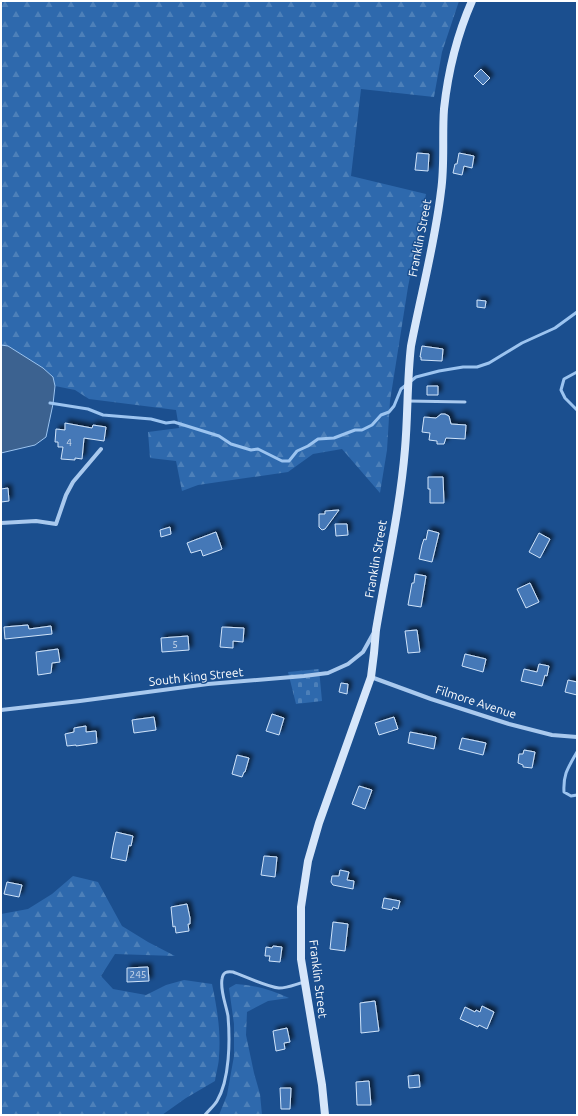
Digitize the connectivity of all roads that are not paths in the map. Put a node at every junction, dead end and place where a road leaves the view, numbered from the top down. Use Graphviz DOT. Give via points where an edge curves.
graph roads {
  1 [pos="472,1"];
  2 [pos="408,401"];
  3 [pos="465,402"];
  4 [pos="101,449"];
  5 [pos="1,523"];
  6 [pos="376,630"];
  7 [pos="371,677"];
  8 [pos="1,710"];
  9 [pos="577,737"];
  10 [pos="304,982"];
  11 [pos="205,1115"];
  12 [pos="325,1115"];
  1 -- 2 [label="main road, Franklin Street" via="454,53 447,89 443,174 438,216 411,346"];
  2 -- 3 [label="lane"];
  2 -- 6 [label="main road, Franklin Street" via="400,490"];
  4 -- 5 [label="street" via="73,482 56,524 36,520"];
  6 -- 7 [label="main road, Franklin Street"];
  6 -- 8 [label="street, South King Street" via="363,652 348,664 328,673 208,684"];
  7 -- 9 [label="street, Filmore Avenue" via="431,699 539,732"];
  7 -- 10 [label="main road, Franklin Street" via="308,861 301,907 300,941"];
  10 -- 11 [label="lane" via="278,988 233,972 224,973 222,988 229,1031 227,1070 217,1101"];
  10 -- 12 [label="main road, Franklin Street"];
}
